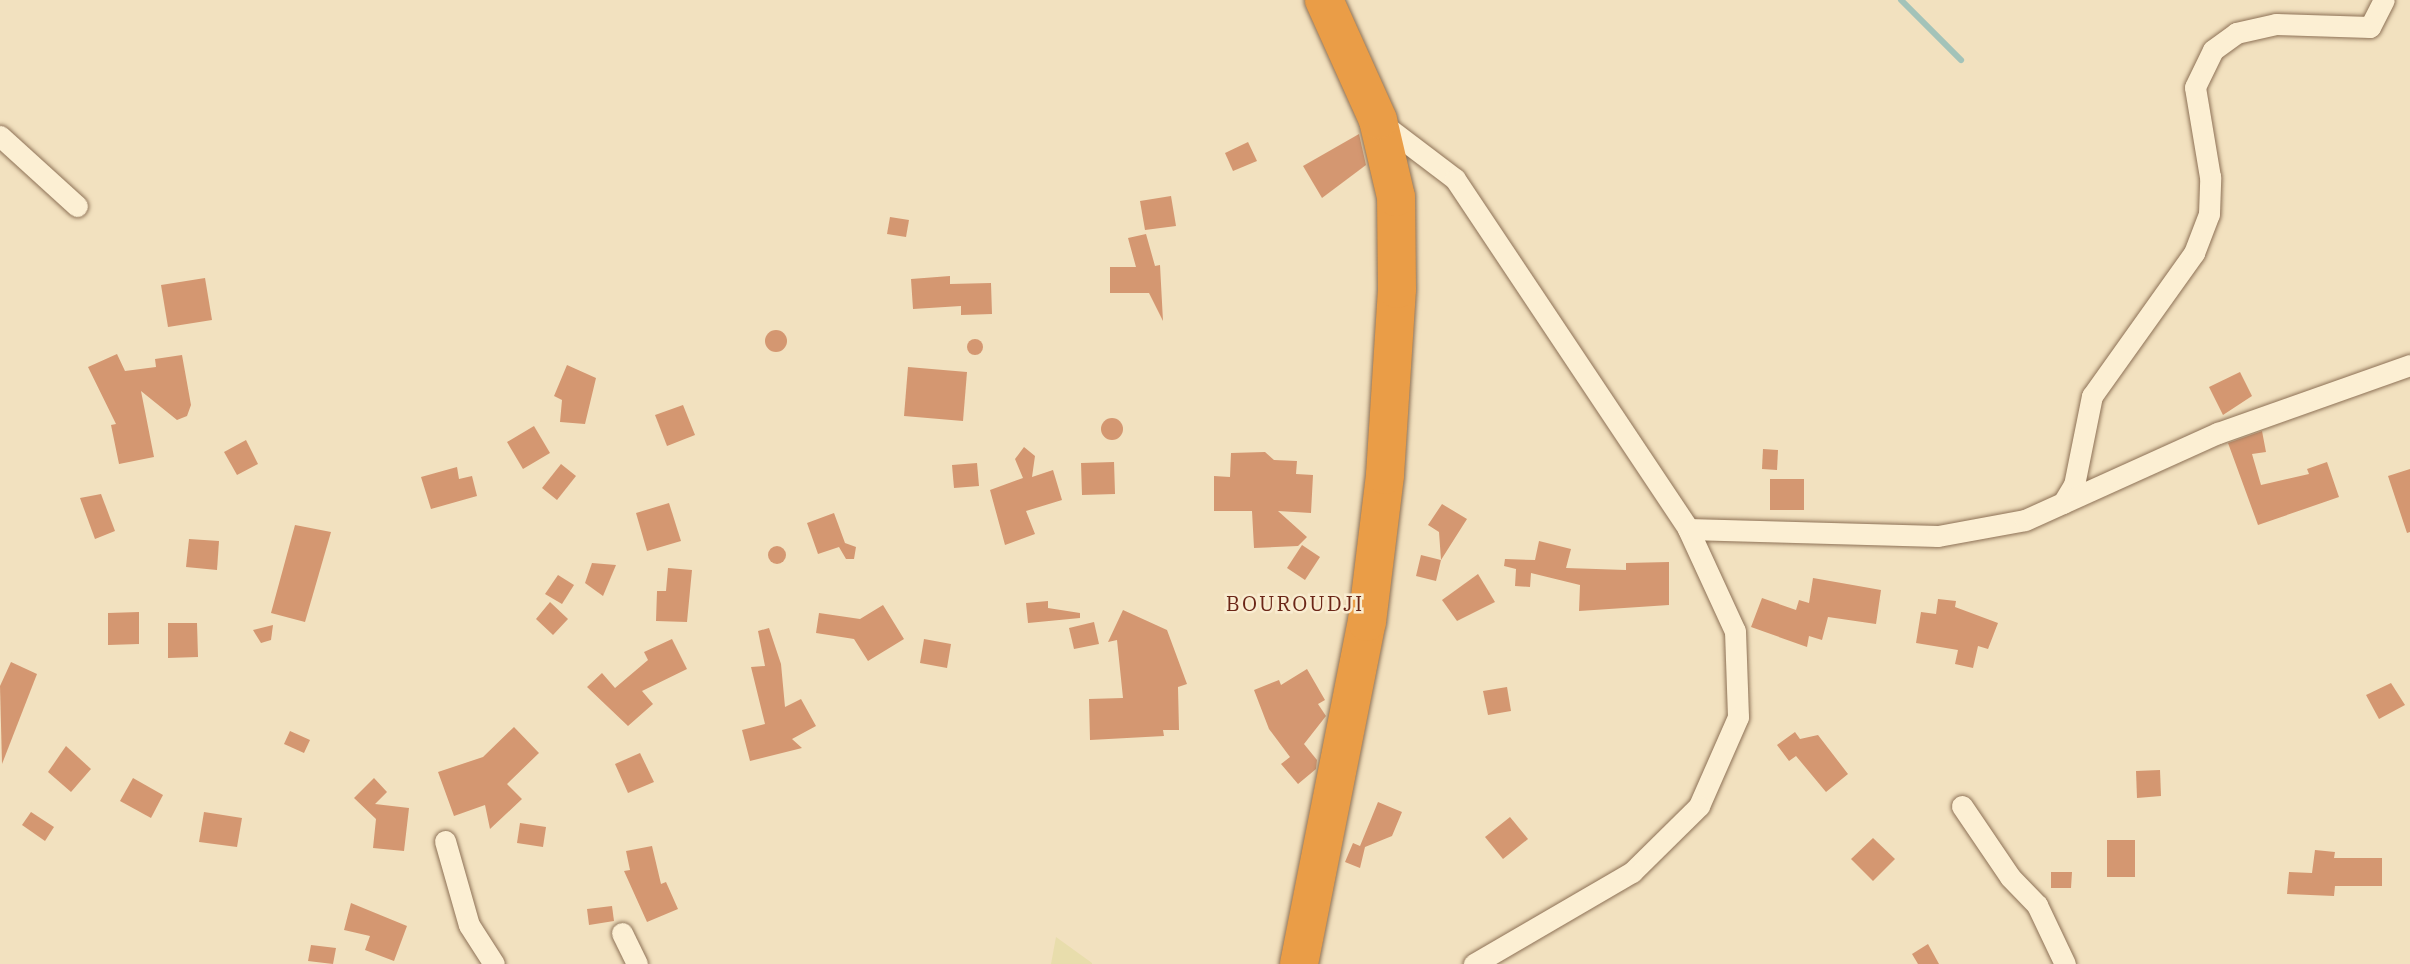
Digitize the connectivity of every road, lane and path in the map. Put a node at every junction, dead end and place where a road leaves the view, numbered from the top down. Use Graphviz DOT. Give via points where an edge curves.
graph roads {
  1 [pos="1324,0"];
  2 [pos="2384,0"];
  3 [pos="1378,120"];
  4 [pos="0,136"];
  5 [pos="77,206"];
  6 [pos="2410,365"];
  7 [pos="2063,502"];
  8 [pos="1688,529"];
  9 [pos="1962,806"];
  10 [pos="445,841"];
  11 [pos="622,933"];
  12 [pos="494,964"];
  13 [pos="637,964"];
  14 [pos="1299,964"];
  15 [pos="1474,964"];
  16 [pos="2065,964"];
  1 -- 3 [label="highway"];
  2 -- 7 [label="street" via="2370,27 2276,24 2236,33 2213,50 2195,87 2210,177 2209,214 2194,253 2092,396 2074,485"];
  3 -- 8 [label="street" via="1455,179"];
  3 -- 14 [label="highway" via="1396,197 1397,289 1385,475 1367,622"];
  4 -- 5 [label="street"];
  6 -- 7 [label="street" via="2218,433"];
  7 -- 8 [label="street" via="2025,520 1938,536"];
  8 -- 15 [label="street" via="1735,631 1738,717 1699,806 1632,872"];
  9 -- 16 [label="street" via="2010,877 2036,905"];
  10 -- 12 [label="street" via="469,925"];
  11 -- 13 [label="street"];
}
